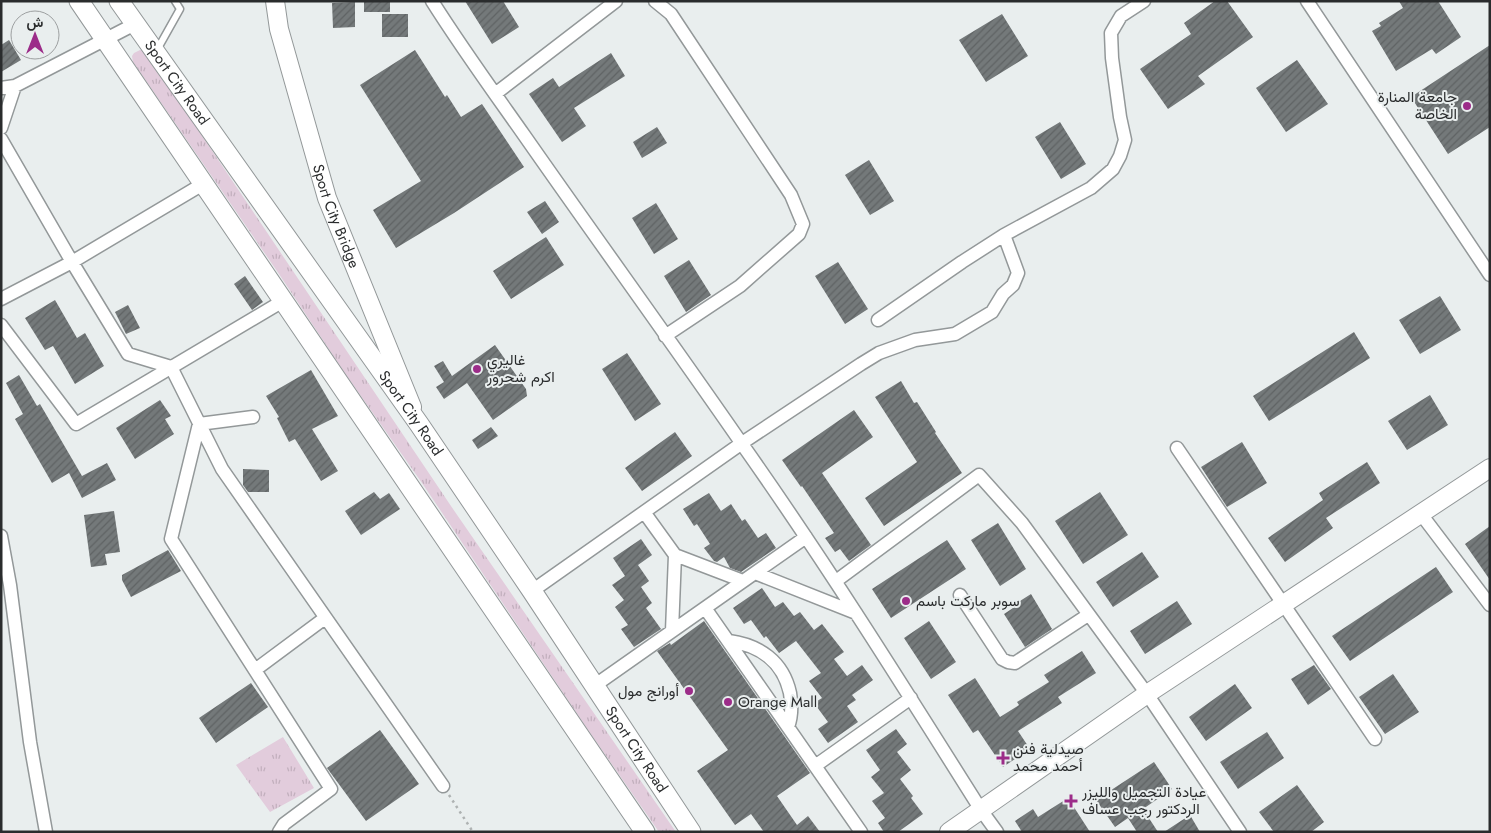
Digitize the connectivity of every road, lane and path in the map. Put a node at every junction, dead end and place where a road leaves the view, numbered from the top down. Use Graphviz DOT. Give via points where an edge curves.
graph roads {
  1 [pos="79,1"];
  2 [pos="119,1"];
  3 [pos="175,1"];
  4 [pos="275,1"];
  5 [pos="432,1"];
  6 [pos="616,1"];
  7 [pos="655,1"];
  8 [pos="1144,1"];
  9 [pos="1307,1"];
  10 [pos="135,24"];
  11 [pos="104,40"];
  12 [pos="156,53"];
  13 [pos="14,86"];
  14 [pos="1,88"];
  15 [pos="495,94"];
  16 [pos="1,128"];
  17 [pos="1,139"];
  18 [pos="203,184"];
  19 [pos="1004,235"];
  20 [pos="72,262"];
  21 [pos="1490,275"];
  22 [pos="1,298"];
  23 [pos="283,301"];
  24 [pos="878,320"];
  25 [pos="1,325"];
  26 [pos="665,336"];
  27 [pos="171,367"];
  28 [pos="253,417"];
  29 [pos="199,424"];
  30 [pos="419,424"];
  31 [pos="742,443"];
  32 [pos="1176,448"];
  33 [pos="1490,468"];
  34 [pos="644,512"];
  35 [pos="1421,514"];
  36 [pos="1,536"];
  37 [pos="806,537"];
  38 [pos="675,555"];
  39 [pos="755,573"];
  40 [pos="743,581"];
  41 [pos="836,581"];
  42 [pos="532,592"];
  43 [pos="960,594"];
  44 [pos="1283,605"];
  45 [pos="1490,605"];
  46 [pos="705,608"];
  47 [pos="856,613"];
  48 [pos="1088,615"];
  49 [pos="326,618"];
  50 [pos="672,631"];
  51 [pos="728,642"];
  52 [pos="255,670"];
  53 [pos="594,686"];
  54 [pos="1147,694"];
  55 [pos="911,698"];
  56 [pos="788,727"];
  57 [pos="1374,739"];
  58 [pos="815,766"];
  59 [pos="443,786"];
  60 [pos="981,810"];
  61 [pos="46,832"];
  62 [pos="279,832"];
  63 [pos="473,832"];
  64 [pos="644,832"];
  65 [pos="691,832"];
  66 [pos="860,832"];
  67 [pos="949,832"];
  68 [pos="997,832"];
  69 [pos="1240,832"];
  1 -- 11 [label="main road"];
  2 -- 10 [label="main road, Sport City Road"];
  3 -- 12 [label="lane" via="180,9"];
  4 -- 30 [label="street, Sport City Bridge" via="279,29 327,198"];
  5 -- 15 [label="street"];
  6 -- 15 [label="street"];
  7 -- 26 [label="street" via="670,14 775,170 791,195 803,224 799,234 740,286"];
  8 -- 19 [label="street" via="1121,16 1111,33 1125,140 1113,170 1090,188"];
  9 -- 21 [label="street"];
  10 -- 11 [label="street"];
  10 -- 12 [label="main road, Sport City Road"];
  11 -- 13 [label="street"];
  11 -- 18 [label="main road"];
  12 -- 30 [label="main road, Sport City Road"];
  13 -- 14 [label="street"];
  13 -- 16 [label="street"];
  15 -- 26 [label="street"];
  17 -- 20 [label="street"];
  18 -- 20 [label="street"];
  18 -- 23 [label="main road"];
  19 -- 24 [label="street"];
  19 -- 31 [label="street" via="1018,272 1013,285 992,312 956,334 915,340 879,353"];
  20 -- 22 [label="street"];
  20 -- 27 [label="street" via="128,354"];
  23 -- 27 [label="street"];
  23 -- 64 [label="main road"];
  25 -- 27 [label="street" via="76,424"];
  26 -- 31 [label="street"];
  27 -- 29 [label="street"];
  28 -- 29 [label="street"];
  29 -- 49 [label="street" via="222,470"];
  29 -- 52 [label="street" via="171,539"];
  30 -- 42 [label="main road, Sport City Road"];
  31 -- 34 [label="street"];
  31 -- 37 [label="street"];
  32 -- 44 [label="street"];
  33 -- 35 [label="street"];
  34 -- 38 [label="street"];
  34 -- 42 [label="street"];
  35 -- 44 [label="street"];
  35 -- 45 [label="street"];
  36 -- 61 [label="street"];
  37 -- 39 [label="street"];
  37 -- 41 [label="street"];
  38 -- 40 [label="street"];
  38 -- 50 [label="street"];
  39 -- 40 [label="street"];
  39 -- 47 [label="street"];
  40 -- 46 [label="street"];
  41 -- 47 [label="street"];
  41 -- 48 [label="street" via="979,475 1022,523"];
  42 -- 53 [label="main road, Sport City Road"];
  43 -- 48 [label="street" via="1002,659 1008,662 1015,663"];
  44 -- 54 [label="street"];
  44 -- 57 [label="street"];
  46 -- 50 [label="street"];
  46 -- 51 [label="street"];
  47 -- 55 [label="street"];
  48 -- 54 [label="street"];
  49 -- 52 [label="street"];
  49 -- 59 [label="street"];
  50 -- 53 [label="street"];
  51 -- 56 [label="street"];
  51 -- 56 [label="street" via="754,647 777,664 788,684 791,698 792,717"];
  52 -- 62 [label="street" via="331,789 284,824"];
  53 -- 65 [label="main road, Sport City Road"];
  54 -- 60 [label="street"];
  54 -- 69 [label="street"];
  55 -- 58 [label="street"];
  55 -- 60 [label="street"];
  56 -- 58 [label="street"];
  58 -- 66 [label="street"];
  59 -- 63 [label="path"];
  60 -- 67 [label="street"];
  60 -- 68 [label="street"];
}
